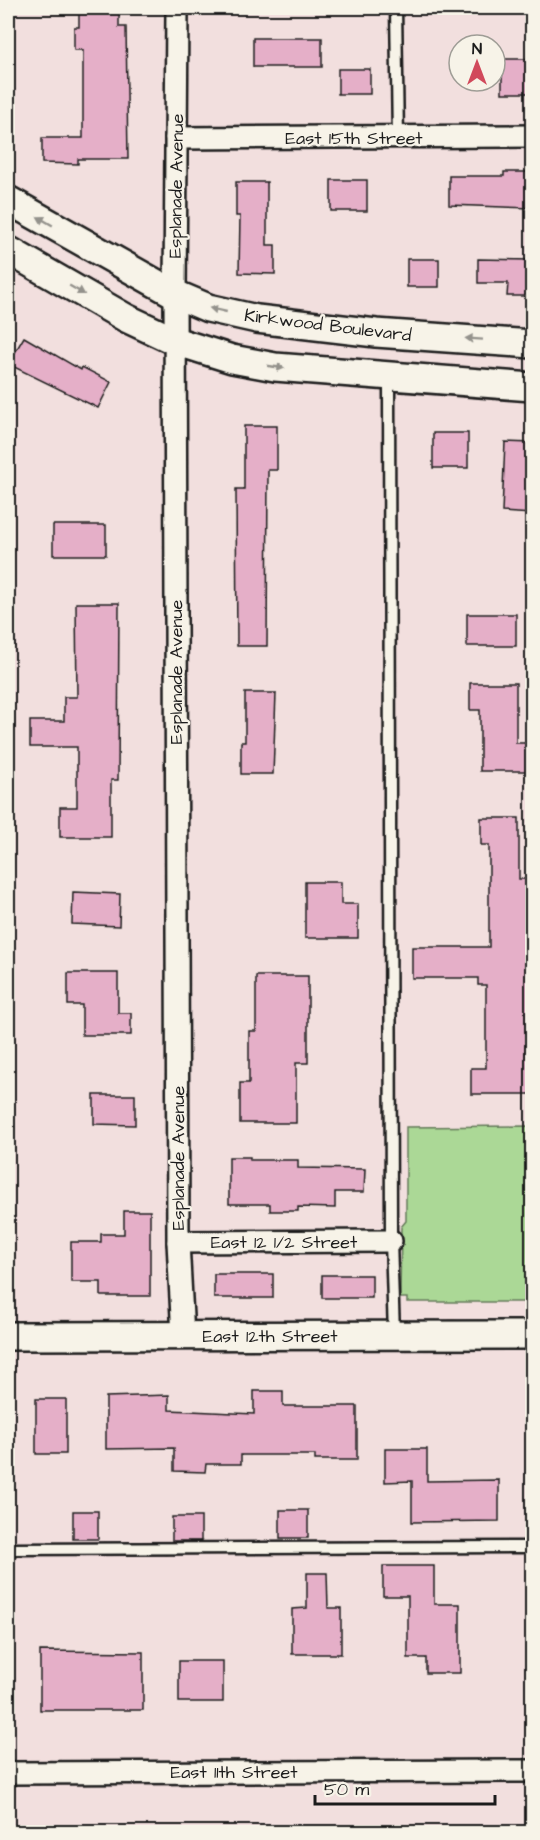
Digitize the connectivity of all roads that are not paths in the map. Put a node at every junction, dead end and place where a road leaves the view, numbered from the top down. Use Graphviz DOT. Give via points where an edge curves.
graph roads {
  1 [pos="177,8"];
  2 [pos="396,8"];
  3 [pos="532,136"];
  4 [pos="176,138"];
  5 [pos="398,139"];
  6 [pos="8,200"];
  7 [pos="8,250"];
  8 [pos="174,294"];
  9 [pos="175,341"];
  10 [pos="532,344"];
  11 [pos="389,378"];
  12 [pos="532,387"];
  13 [pos="391,1241"];
  14 [pos="178,1242"];
  15 [pos="532,1335"];
  16 [pos="8,1336"];
  17 [pos="183,1336"];
  18 [pos="394,1336"];
  19 [pos="532,1547"];
  20 [pos="8,1549"];
  21 [pos="532,1771"];
  22 [pos="8,1773"];
  1 -- 4 [label="street, Esplanade Avenue"];
  2 -- 5 [label="lane"];
  3 -- 5 [label="street, East 15th Street"];
  4 -- 5 [label="street, East 15th Street"];
  4 -- 8 [label="street, Esplanade Avenue"];
  8 -- 6 [label="street, Kirkwood Boulevard, one-way"];
  7 -- 9 [label="street, one-way" via="126,318"];
  8 -- 9 [label="street, Esplanade Avenue"];
  10 -- 8 [label="street, Kirkwood Boulevard, one-way" via="376,333 257,319 208,308"];
  9 -- 11 [label="street, one-way" via="231,359 275,367"];
  9 -- 14 [label="street, Esplanade Avenue"];
  11 -- 12 [label="street"];
  11 -- 13 [label="lane"];
  13 -- 14 [label="street, East 12 1/2 Street"];
  13 -- 18 [label="lane"];
  14 -- 17 [label="street, Esplanade Avenue"];
  15 -- 18 [label="street, East 12th Street"];
  16 -- 17 [label="street, East 12th Street"];
  17 -- 18 [label="street, East 12th Street"];
  19 -- 20 [label="lane"];
  21 -- 22 [label="street, East 11th Street"];
}
